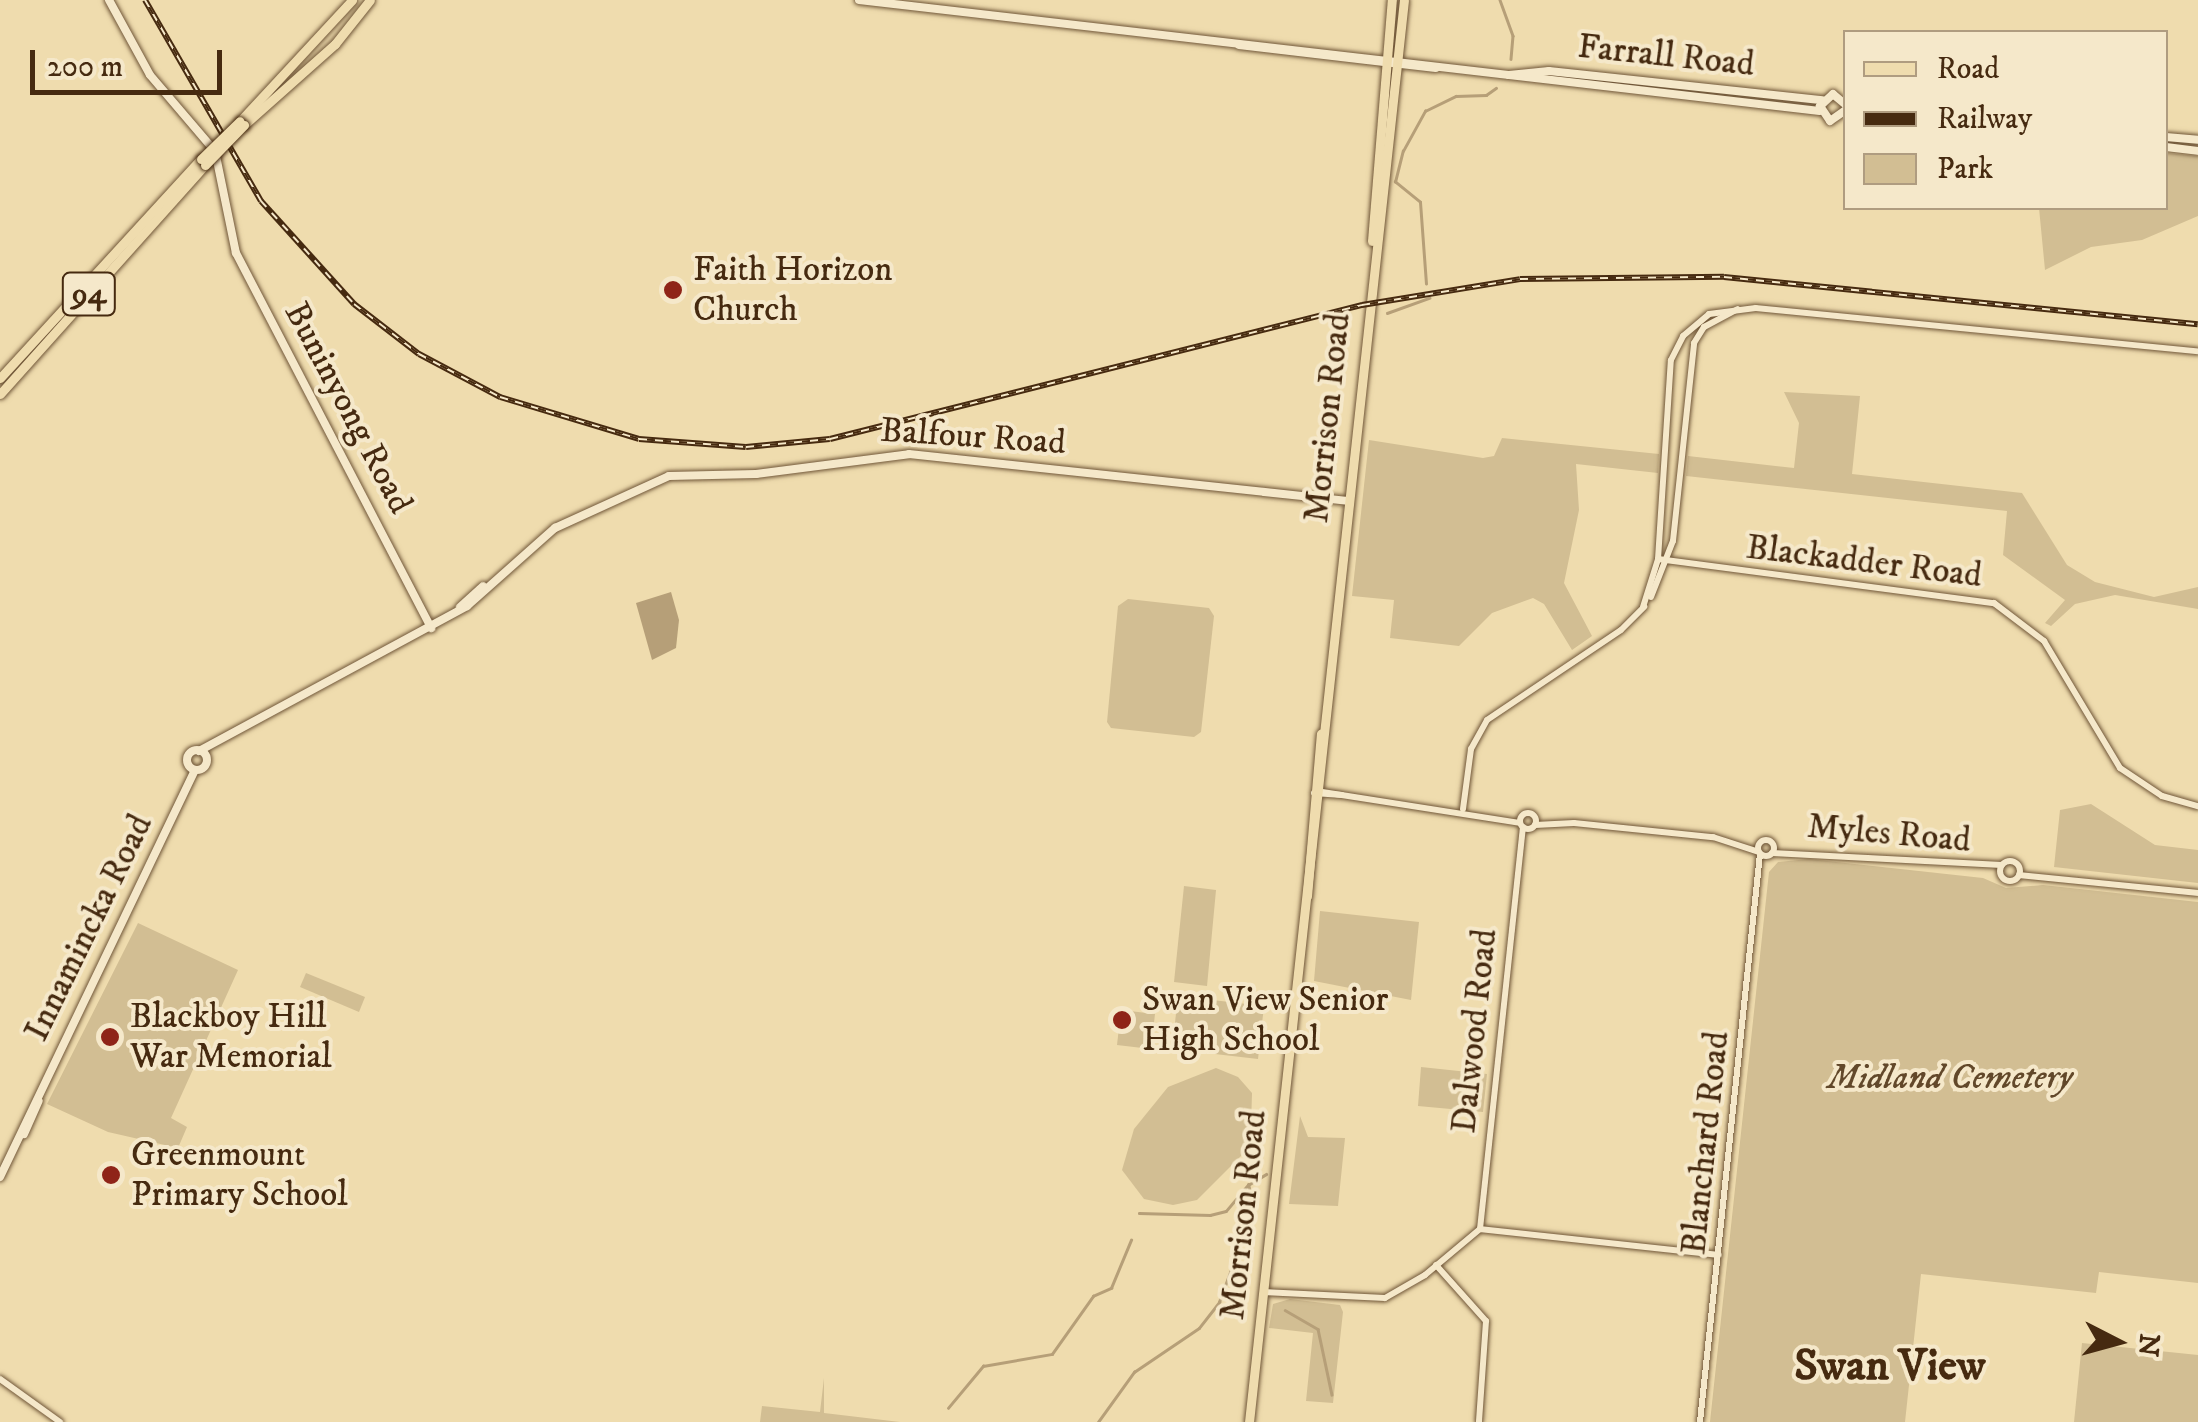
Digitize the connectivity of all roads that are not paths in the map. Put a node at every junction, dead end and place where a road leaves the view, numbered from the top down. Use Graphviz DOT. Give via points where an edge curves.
graph roads {
  1 [pos="109,0"];
  2 [pos="352,0"];
  3 [pos="370,0"];
  4 [pos="859,0"];
  5 [pos="1392,0"];
  6 [pos="1404,0"];
  7 [pos="1391,64"];
  8 [pos="1658,88"];
  9 [pos="1802,98"];
  10 [pos="1822,100"];
  11 [pos="1843,106"];
  12 [pos="1802,109"];
  13 [pos="1843,110"];
  14 [pos="1820,111"];
  15 [pos="242,123"];
  16 [pos="2168,137"];
  17 [pos="2198,140"];
  18 [pos="2168,147"];
  19 [pos="2198,151"];
  20 [pos="203,162"];
  21 [pos="1740,308"];
  22 [pos="2198,351"];
  23 [pos="0,378"];
  24 [pos="0,394"];
  25 [pos="1668,425"];
  26 [pos="1683,427"];
  27 [pos="1665,494"];
  28 [pos="1677,496"];
  29 [pos="1347,501"];
  30 [pos="1658,560"];
  31 [pos="1669,563"];
  32 [pos="1644,607"];
  33 [pos="433,627"];
  34 [pos="202,753"];
  35 [pos="193,768"];
  36 [pos="1318,792"];
  37 [pos="2198,806"];
  38 [pos="1462,809"];
  39 [pos="1528,823"];
  40 [pos="1774,844"];
  41 [pos="1786,850"];
  42 [pos="1764,851"];
  43 [pos="2002,865"];
  44 [pos="1986,868"];
  45 [pos="2022,872"];
  46 [pos="2001,875"];
  47 [pos="2198,893"];
  48 [pos="0,1177"];
  49 [pos="1480,1230"];
  50 [pos="1720,1255"];
  51 [pos="1436,1266"];
  52 [pos="1263,1292"];
  53 [pos="0,1378"];
  54 [pos="60,1422"];
  55 [pos="1249,1422"];
  56 [pos="1480,1422"];
  57 [pos="1700,1422"];
  1 -- 33 [label="main road, Buninyong Road" via="150,75 220,164 230,233"];
  2 -- 15 [label="main road, 94"];
  3 -- 15 [label="main road, 94" via="335,44"];
  4 -- 7 [label="main road, Farrall Road"];
  5 -- 7 [label="main road, Morrison Road"];
  6 -- 7 [label="main road, Morrison Road"];
  7 -- 8 [label="main road, Farrall Road"];
  7 -- 29 [label="main road, Morrison Road"];
  8 -- 9 [label="main road, Farrall Road"];
  8 -- 12 [label="main road, Farrall Road"];
  9 -- 10 [label="main road, Farrall Road"];
  9 -- 12 [label="main road"];
  10 -- 11 [label="main road, Farrall Road" via="1833,94"];
  10 -- 14 [label="main road"];
  12 -- 14 [label="main road, Farrall Road"];
  13 -- 14 [label="main road, Farrall Road" via="1830,120"];
  15 -- 20 [label="main road, 94, bridge"];
  16 -- 17 [label="main road"];
  18 -- 19 [label="main road"];
  20 -- 23 [label="main road, 94"];
  20 -- 24 [label="main road, 94"];
  21 -- 22 [label="street"];
  21 -- 25 [label="street" via="1700,319 1675,349"];
  21 -- 26 [label="street" via="1710,322 1694,344"];
  25 -- 26 [label="street"];
  25 -- 27 [label="street"];
  26 -- 28 [label="street"];
  27 -- 28 [label="street"];
  27 -- 30 [label="street"];
  28 -- 31 [label="street"];
  29 -- 33 [label="main road, Balfour Road" via="876,456 651,480 555,528"];
  29 -- 36 [label="main road, Morrison Road"];
  30 -- 31 [label="street, Blackadder Road"];
  30 -- 32 [label="street"];
  31 -- 32 [label="street"];
  31 -- 37 [label="street, Blackadder Road" via="1994,603 2044,641 2120,768 2162,796"];
  32 -- 38 [label="street" via="1621,630 1490,716 1471,749"];
  33 -- 34 [label="main road" via="227,732"];
  34 -- 35 [label="main road" via="204,768"];
  34 -- 35 [label="main road" via="189,755"];
  35 -- 48 [label="main road, Innamincka Road"];
  36 -- 38 [label="street, Myles Road"];
  36 -- 52 [label="main road, Morrison Road"];
  38 -- 39 [label="street, Myles Road"];
  39 -- 42 [label="street, Myles Road"];
  39 -- 49 [label="street, Dalwood Road"];
  40 -- 41 [label="street, Myles Road"];
  40 -- 42 [label="street, Myles Road"];
  40 -- 42 [label="street, Myles Road"];
  41 -- 42 [label="street, Myles Road"];
  41 -- 44 [label="street, Myles Road"];
  42 -- 50 [label="street, Blanchard Road"];
  43 -- 44 [label="street, Myles Road"];
  43 -- 45 [label="street, Myles Road" via="2012,861"];
  43 -- 46 [label="street, Myles Road"];
  44 -- 46 [label="street, Myles Road"];
  45 -- 46 [label="street, Myles Road" via="2009,881"];
  45 -- 47 [label="street, Myles Road"];
  49 -- 50 [label="street"];
  49 -- 51 [label="street"];
  50 -- 57 [label="street, Blanchard Road"];
  51 -- 52 [label="street" via="1407,1288 1374,1300"];
  51 -- 56 [label="street" via="1486,1321"];
  52 -- 55 [label="main road, Morrison Road"];
  53 -- 54 [label="street"];
}
